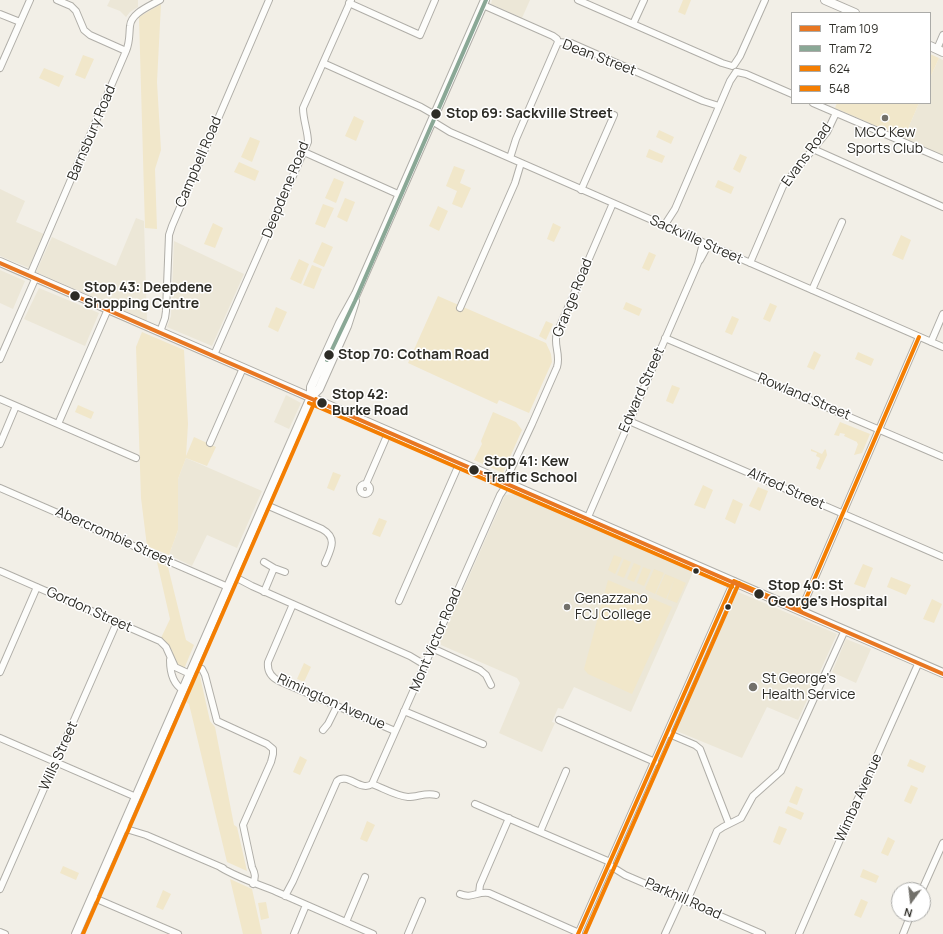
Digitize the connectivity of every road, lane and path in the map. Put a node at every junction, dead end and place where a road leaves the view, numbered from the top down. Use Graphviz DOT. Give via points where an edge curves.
graph roads {
  1 [pos="30,0"];
  2 [pos="57,0"];
  3 [pos="160,0"];
  4 [pos="269,0"];
  5 [pos="435,0"];
  6 [pos="578,0"];
  7 [pos="644,0"];
  8 [pos="765,0"];
  9 [pos="825,0"];
  10 [pos="350,2"];
  11 [pos="484,3"];
  12 [pos="853,12"];
  13 [pos="0,14"];
  14 [pos="20,22"];
  15 [pos="633,24"];
  16 [pos="943,35"];
  17 [pos="558,42"];
  18 [pos="937,49"];
  19 [pos="126,51"];
  20 [pos="323,64"];
  21 [pos="0,68"];
  22 [pos="735,69"];
  23 [pos="791,94"];
  24 [pos="815,104"];
  25 [pos="719,106"];
  26 [pos="836,113"];
  27 [pos="614,115"];
  28 [pos="433,118"];
  29 [pos="813,149"];
  30 [pos="304,152"];
  31 [pos="508,157"];
  32 [pos="943,160"];
  33 [pos="523,164"];
  34 [pos="581,190"];
  35 [pos="400,194"];
  36 [pos="613,204"];
  37 [pos="943,207"];
  38 [pos="842,222"];
  39 [pos="667,227"];
  40 [pos="706,244"];
  41 [pos="0,262"];
  42 [pos="750,263"];
  43 [pos="33,276"];
  44 [pos="812,290"];
  45 [pos="460,308"];
  46 [pos="108,309"];
  47 [pos="943,314"];
  48 [pos="160,332"];
  49 [pos="919,337"];
  50 [pos="665,338"];
  51 [pos="931,342"];
  52 [pos="943,347"];
  53 [pos="214,355"];
  54 [pos="0,359"];
  55 [pos="243,368"];
  56 [pos="311,397"];
  57 [pos="0,399"];
  58 [pos="16,406"];
  59 [pos="629,421"];
  60 [pos="58,424"];
  61 [pos="879,429"];
  62 [pos="389,431"];
  63 [pos="210,443"];
  64 [pos="0,444"];
  65 [pos="943,457"];
  66 [pos="136,458"];
  67 [pos="460,462"];
  68 [pos="505,482"];
  69 [pos="366,484"];
  70 [pos="0,488"];
  71 [pos="264,504"];
  72 [pos="842,514"];
  73 [pos="588,517"];
  74 [pos="943,557"];
  75 [pos="264,562"];
  76 [pos="325,563"];
  77 [pos="274,568"];
  78 [pos="0,571"];
  79 [pos="285,572"];
  80 [pos="231,581"];
  81 [pos="734,581"];
  82 [pos="37,587"];
  83 [pos="264,592"];
  84 [pos="399,601"];
  85 [pos="293,604"];
  86 [pos="801,610"];
  87 [pos="117,622"];
  88 [pos="845,630"];
  89 [pos="432,648"];
  90 [pos="170,657"];
  91 [pos="426,662"];
  92 [pos="919,662"];
  93 [pos="192,670"];
  94 [pos="0,672"];
  95 [pos="943,673"];
  96 [pos="491,685"];
  97 [pos="183,690"];
  98 [pos="337,706"];
  99 [pos="404,711"];
  100 [pos="559,720"];
  101 [pos="323,730"];
  102 [pos="395,732"];
  103 [pos="668,733"];
  104 [pos="0,738"];
  105 [pos="483,744"];
  106 [pos="56,762"];
  107 [pos="655,762"];
  108 [pos="566,771"];
  109 [pos="372,784"];
  110 [pos="436,796"];
  111 [pos="136,797"];
  112 [pos="475,804"];
  113 [pos="509,818"];
  114 [pos="729,824"];
  115 [pos="124,825"];
  116 [pos="540,832"];
  117 [pos="943,843"];
  118 [pos="609,865"];
  119 [pos="365,877"];
  120 [pos="252,881"];
  121 [pos="926,882"];
  122 [pos="0,889"];
  123 [pos="479,893"];
  124 [pos="460,894"];
  125 [pos="287,896"];
  126 [pos="92,897"];
  127 [pos="684,900"];
  128 [pos="422,901"];
  129 [pos="306,905"];
  130 [pos="346,922"];
  131 [pos="908,922"];
  132 [pos="0,932"];
  133 [pos="753,932"];
  134 [pos="579,933"];
  135 [pos="5,934"];
  136 [pos="76,934"];
  137 [pos="178,934"];
  138 [pos="294,934"];
  139 [pos="373,934"];
  140 [pos="408,934"];
  141 [pos="665,934"];
  142 [pos="762,934"];
  143 [pos="799,934"];
  144 [pos="903,934"];
  1 -- 14 [label="street"];
  2 -- 19 [label="street" via="76,11 84,30 90,35"];
  3 -- 19 [label="street, Barnsbury Road" via="132,19"];
  4 -- 48 [label="street, Campbell Road" via="169,235 166,311"];
  5 -- 10 [label="street" via="420,35"];
  6 -- 15 [label="street"];
  7 -- 15 [label="street"];
  8 -- 22 [label="street"];
  9 -- 12 [label="main road"];
  10 -- 20 [label="street, Deepdene Road"];
  11 -- 17 [label="street, Dean Street" via="553,36"];
  11 -- 28 [label="main road"];
  13 -- 14 [label="street"];
  14 -- 21 [label="street"];
  15 -- 22 [label="street"];
  16 -- 18 [label="street"];
  17 -- 25 [label="street, Dean Street" via="571,43"];
  17 -- 31 [label="street"];
  19 -- 43 [label="street, Barnsbury Road"];
  20 -- 28 [label="street, Sackville Street" via="421,107"];
  20 -- 30 [label="street, Deepdene Road" via="303,108 308,135"];
  22 -- 23 [label="street"];
  22 -- 25 [label="street"];
  24 -- 26 [label="street"];
  25 -- 39 [label="street"];
  26 -- 29 [label="street, Evans Road" via="828,132"];
  26 -- 32 [label="street"];
  27 -- 34 [label="street"];
  28 -- 31 [label="street, Sackville Street" via="450,132"];
  28 -- 35 [label="main road"];
  29 -- 37 [label="street"];
  29 -- 42 [label="street, Evans Road" via="783,186"];
  30 -- 35 [label="street"];
  30 -- 53 [label="street, Deepdene Road"];
  31 -- 33 [label="street, Sackville Street"];
  33 -- 34 [label="street, Sackville Street"];
  33 -- 45 [label="street"];
  34 -- 36 [label="street, Sackville Street"];
  35 -- 56 [label="main road" via="356,294 340,323 312,387"];
  36 -- 39 [label="street, Sackville Street"];
  36 -- 68 [label="street, Grange Road" via="557,333 557,367"];
  38 -- 44 [label="street"];
  39 -- 40 [label="street, Sackville Street"];
  40 -- 42 [label="street, Sackville Street"];
  40 -- 50 [label="street, Edward Street"];
  41 -- 43 [label="main road"];
  42 -- 44 [label="street, Sackville Street"];
  43 -- 46 [label="main road"];
  43 -- 54 [label="street, Barnsbury Road"];
  44 -- 49 [label="street, Sackville Street"];
  46 -- 48 [label="main road"];
  46 -- 60 [label="street"];
  47 -- 51 [label="street"];
  48 -- 53 [label="main road"];
  49 -- 51 [label="street, Sackville Street"];
  49 -- 61 [label="street"];
  50 -- 59 [label="street, Edward Street"];
  50 -- 61 [label="street, Rowland Street"];
  51 -- 52 [label="street, Sackville Street"];
  53 -- 55 [label="main road"];
  55 -- 56 [label="main road"];
  55 -- 63 [label="street"];
  56 -- 62 [label="main road"];
  56 -- 71 [label="main road"];
  57 -- 58 [label="street"];
  58 -- 60 [label="street"];
  58 -- 64 [label="street"];
  59 -- 72 [label="street, Alfred Street"];
  59 -- 73 [label="street, Edward Street"];
  60 -- 66 [label="street"];
  61 -- 65 [label="street, Rowland Street"];
  61 -- 72 [label="street"];
  62 -- 67 [label="main road"];
  62 -- 69 [label="street"];
  67 -- 68 [label="main road"];
  67 -- 84 [label="street"];
  68 -- 73 [label="main road"];
  68 -- 89 [label="street, Mont Victor Road"];
  70 -- 80 [label="street, Abercrombie Street"];
  71 -- 76 [label="street" via="328,534 332,539 332,545"];
  71 -- 80 [label="main road"];
  72 -- 74 [label="street, Alfred Street"];
  72 -- 86 [label="street"];
  73 -- 81 [label="main road"];
  75 -- 77 [label="street"];
  77 -- 79 [label="street"];
  77 -- 83 [label="street"];
  78 -- 82 [label="street, Gordon Street"];
  80 -- 83 [label="street, Abercrombie Street"];
  80 -- 93 [label="main road"];
  81 -- 86 [label="main road"];
  81 -- 103 [label="street"];
  82 -- 87 [label="street, Gordon Street"];
  82 -- 94 [label="street"];
  83 -- 85 [label="street, Abercrombie Street"];
  85 -- 91 [label="street, Abercrombie Street"];
  85 -- 98 [label="street, Rimington Avenue" via="269,658 271,675"];
  86 -- 88 [label="main road"];
  87 -- 90 [label="street, Gordon Street" via="160,641"];
  87 -- 106 [label="street, Wills Street"];
  88 -- 92 [label="main road"];
  88 -- 114 [label="street" via="781,771 756,792 741,818"];
  89 -- 91 [label="street, Mont Victor Road"];
  89 -- 96 [label="street" via="480,670"];
  90 -- 93 [label="street, Gordon Street" via="175,667"];
  90 -- 97 [label="street, Gordon Street" via="174,680"];
  91 -- 99 [label="street, Mont Victor Road"];
  92 -- 95 [label="main road"];
  92 -- 143 [label="street, Wimba Avenue"];
  93 -- 97 [label="main road"];
  93 -- 120 [label="street, Gordon Street" via="202,669 205,674 216,720 273,749 271,762 243,825 255,872"];
  97 -- 111 [label="main road"];
  98 -- 101 [label="street" via="330,722"];
  98 -- 102 [label="street, Rimington Avenue"];
  99 -- 102 [label="street, Mont Victor Road"];
  99 -- 105 [label="street"];
  100 -- 107 [label="street"];
  102 -- 109 [label="street, Mont Victor Road"];
  103 -- 107 [label="street"];
  103 -- 114 [label="street" via="700,749"];
  104 -- 106 [label="street"];
  106 -- 111 [label="street"];
  106 -- 122 [label="street, Wills Street"];
  107 -- 118 [label="street"];
  108 -- 116 [label="street"];
  109 -- 110 [label="street" via="403,796 427,793"];
  109 -- 125 [label="street" via="363,786 344,778 337,781"];
  111 -- 115 [label="main road"];
  112 -- 113 [label="street, Parkhill Road"];
  113 -- 116 [label="street, Parkhill Road"];
  113 -- 123 [label="street" via="480,885"];
  114 -- 127 [label="street" via="719,829 716,834"];
  115 -- 120 [label="street"];
  115 -- 126 [label="main road"];
  116 -- 118 [label="street, Parkhill Road"];
  117 -- 121 [label="street"];
  118 -- 127 [label="street, Parkhill Road" via="625,875"];
  118 -- 134 [label="street"];
  119 -- 130 [label="street"];
  120 -- 125 [label="street"];
  123 -- 124 [label="street" via="470,896"];
  123 -- 134 [label="street" via="489,893"];
  125 -- 129 [label="street"];
  126 -- 136 [label="main road"];
  126 -- 137 [label="street"];
  127 -- 133 [label="street, Parkhill Road"];
  127 -- 141 [label="street"];
  128 -- 140 [label="street"];
  129 -- 130 [label="street"];
  129 -- 138 [label="street"];
  130 -- 139 [label="street"];
  131 -- 144 [label="street"];
  132 -- 135 [label="street"];
  133 -- 142 [label="street, Parkhill Road"];
}
